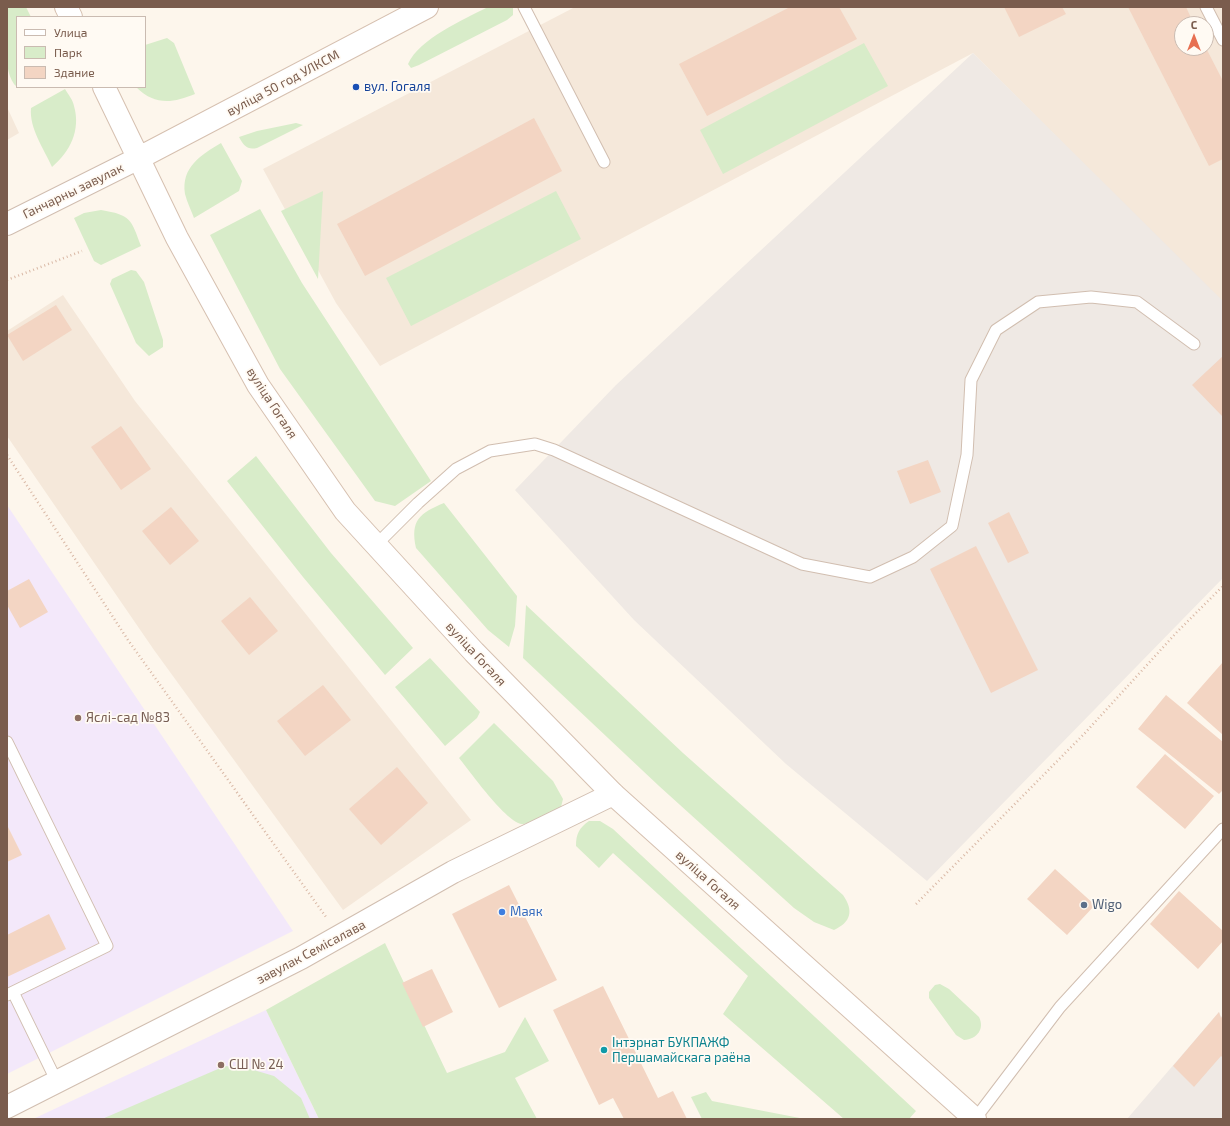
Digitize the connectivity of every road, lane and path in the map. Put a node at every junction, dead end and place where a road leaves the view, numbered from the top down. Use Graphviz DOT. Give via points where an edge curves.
graph roads {
  1 [pos="66,7"];
  2 [pos="427,7"];
  3 [pos="524,7"];
  4 [pos="1206,7"];
  5 [pos="70,16"];
  6 [pos="1223,40"];
  7 [pos="104,88"];
  8 [pos="139,158"];
  9 [pos="604,162"];
  10 [pos="7,224"];
  11 [pos="82,251"];
  12 [pos="7,280"];
  13 [pos="1194,344"];
  14 [pos="7,455"];
  15 [pos="376,545"];
  16 [pos="1223,586"];
  17 [pos="7,742"];
  18 [pos="613,794"];
  19 [pos="1223,829"];
  20 [pos="916,904"];
  21 [pos="340,937"];
  22 [pos="10,993"];
  23 [pos="57,1082"];
  24 [pos="7,1107"];
  25 [pos="975,1119"];
  1 -- 5 [label="main road"];
  2 -- 8 [label="main road, вуліца 50 год УЛКСМ"];
  3 -- 9 [label="lane"];
  4 -- 6 [label="lane"];
  7 -- 8 [label="main road, вуліца Гогаля"];
  8 -- 10 [label="main road, Ганчарны завулак"];
  8 -- 15 [label="main road, вуліца Гогаля" via="177,238 258,385 345,511"];
  11 -- 12 [label="path"];
  13 -- 15 [label="lane" via="1137,302 1091,297 1038,302 996,330 971,380 967,455 952,526 914,558 870,577 802,564 554,450 535,444 490,452 456,469"];
  14 -- 21 [label="path" via="128,640"];
  15 -- 18 [label="main road, вуліца Гогаля" via="474,652"];
  16 -- 20 [label="path" via="1177,632 1085,733"];
  17 -- 22 [label="lane" via="107,946"];
  18 -- 21 [label="main road, завулак Семісалава" via="454,872"];
  18 -- 25 [label="main road, вуліца Гогаля"];
  19 -- 25 [label="lane" via="1060,1007"];
  21 -- 23 [label="main road, завулак Семісалава"];
  22 -- 23 [label="lane"];
  23 -- 24 [label="main road, завулак Семісалава"];
}
